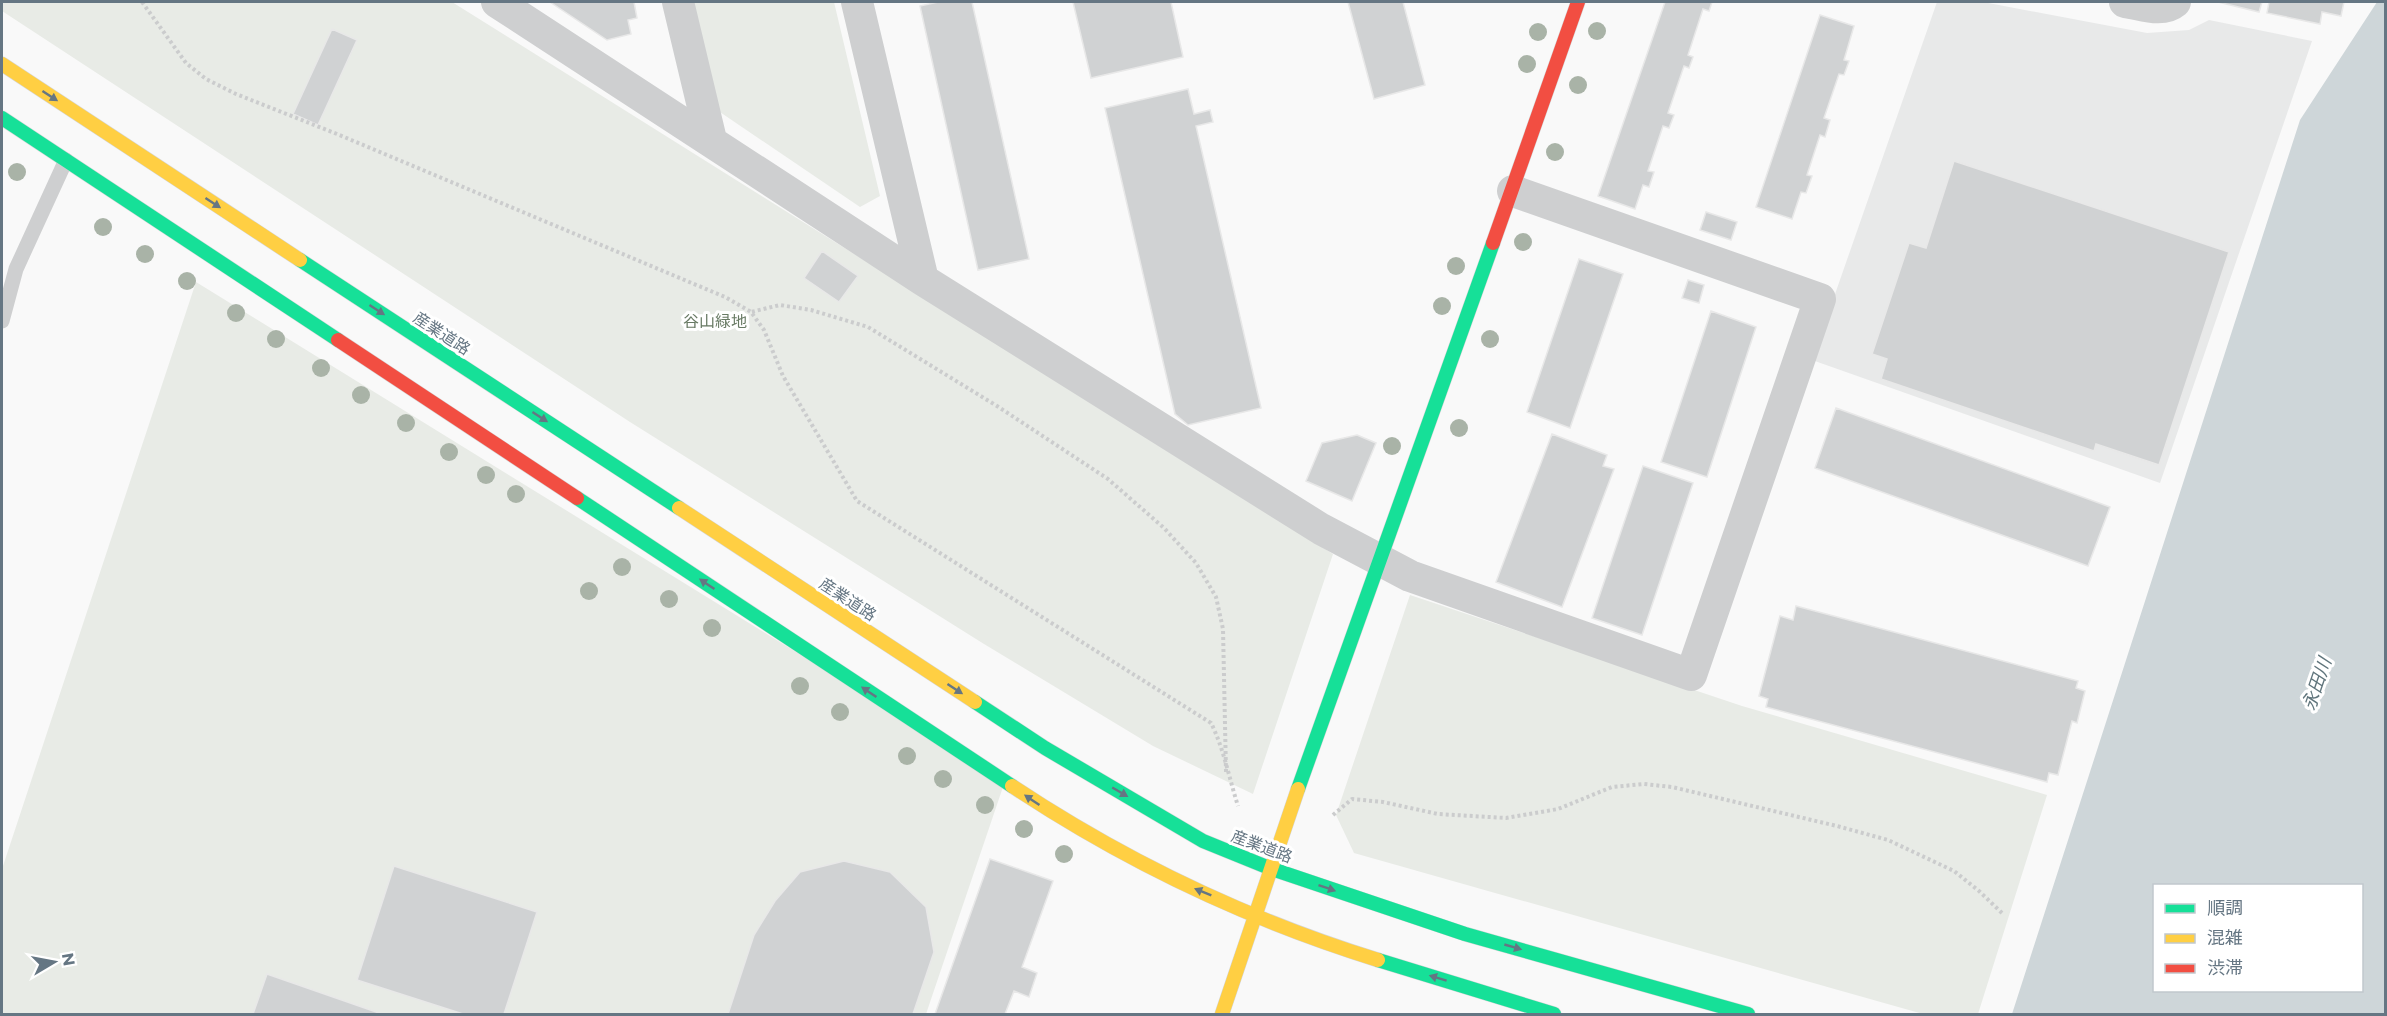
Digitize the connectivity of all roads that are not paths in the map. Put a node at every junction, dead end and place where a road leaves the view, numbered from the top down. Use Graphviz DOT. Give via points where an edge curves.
graph roads {
  1 [pos="497,2"];
  2 [pos="678,2"];
  3 [pos="857,2"];
  4 [pos="1578,2"];
  5 [pos="2125,2"];
  6 [pos="2175,2"];
  7 [pos="2,64"];
  8 [pos="2,118"];
  9 [pos="711,140"];
  10 [pos="66,160"];
  11 [pos="1512,190"];
  12 [pos="923,280"];
  13 [pos="2,321"];
  14 [pos="1379,558"];
  15 [pos="1272,869"];
  16 [pos="1257,915"];
  17 [pos="1222,1014"];
  18 [pos="1554,1014"];
  19 [pos="1748,1014"];
  1 -- 9 [label="street"];
  2 -- 9 [label="street"];
  3 -- 12 [label="street"];
  4 -- 11 [label="main road"];
  5 -- 6 [label="street" via="2168,7"];
  7 -- 15 [label="main road, 産業道路, one-way" via="1045,748 1203,841"];
  8 -- 10 [label="main road"];
  9 -- 12 [label="street"];
  10 -- 13 [label="lane" via="16,269"];
  16 -- 10 [label="main road, one-way" via="1185,885 1060,818"];
  11 -- 14 [label="main road"];
  11 -- 14 [label="street" via="1820,299 1692,675 1410,576"];
  12 -- 14 [label="street" via="1321,529"];
  14 -- 15 [label="main road"];
  15 -- 16 [label="main road"];
  15 -- 19 [label="main road, 産業道路, one-way" via="1465,934"];
  16 -- 17 [label="main road"];
  18 -- 16 [label="main road, one-way" via="1327,944"];
}
